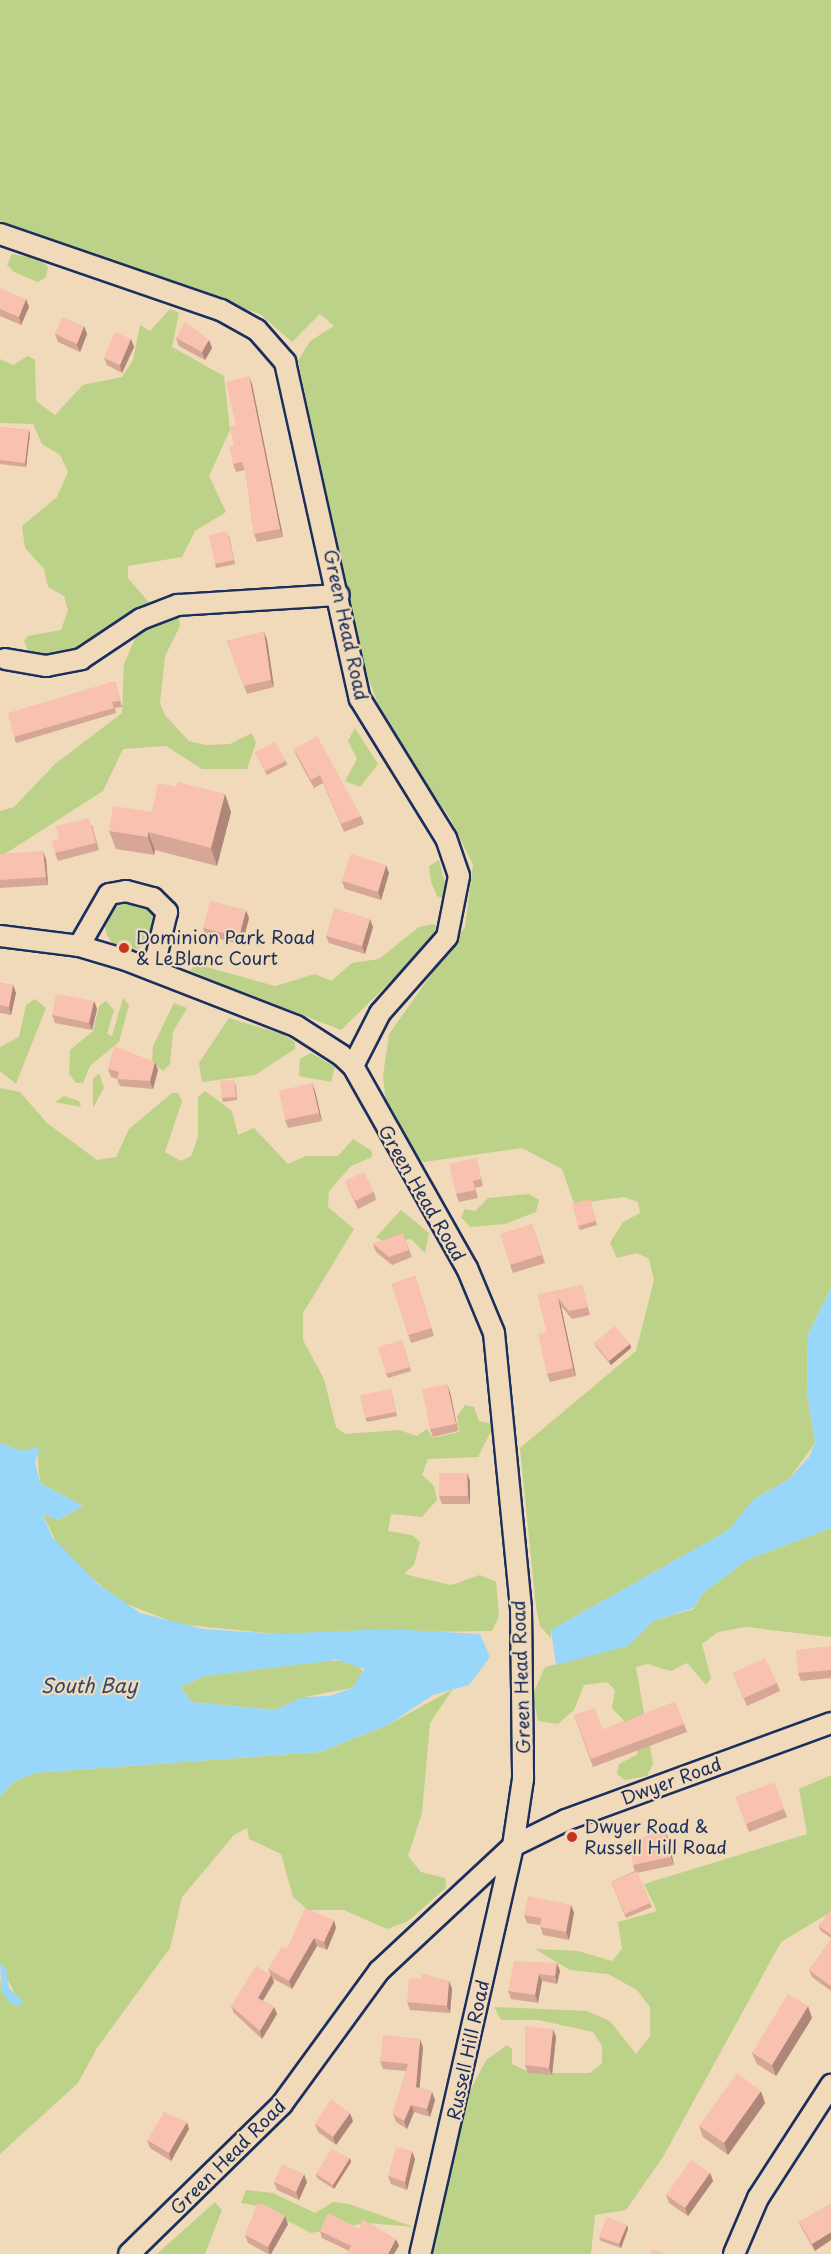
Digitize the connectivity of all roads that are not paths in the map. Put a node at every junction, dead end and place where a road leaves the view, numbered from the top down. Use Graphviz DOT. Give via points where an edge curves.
graph roads {
  1 [pos="0,234"];
  2 [pos="339,595"];
  3 [pos="5,659"];
  4 [pos="0,936"];
  5 [pos="78,946"];
  6 [pos="153,970"];
  7 [pos="353,1066"];
  8 [pos="831,1723"];
  9 [pos="513,1846"];
  10 [pos="831,2085"];
  11 [pos="825,2107"];
  12 [pos="129,2254"];
  13 [pos="420,2254"];
  14 [pos="734,2254"];
  1 -- 2 [label="street, Green Head Road" via="221,310 275,346 297,399"];
  2 -- 3 [label="street" via="178,605 141,619 81,659 46,666"];
  2 -- 7 [label="street, Green Head Road" via="365,712 446,838 459,876 456,912 447,937 380,1013"];
  4 -- 5 [label="street"];
  5 -- 6 [label="street"];
  5 -- 6 [label="street" via="110,894 126,891 153,898 167,912"];
  6 -- 7 [label="street" via="296,1026"];
  7 -- 9 [label="street, Green Head Road" via="467,1268 494,1333 522,1643 524,1757"];
  8 -- 9 [label="street, Dwyer Road" via="566,1820"];
  9 -- 12 [label="street, Green Head Road" via="379,1971 282,2104"];
  9 -- 13 [label="street, Russell Hill Road"];
  10 -- 11 [label="street"];
  11 -- 14 [label="street" via="758,2198"];
}
